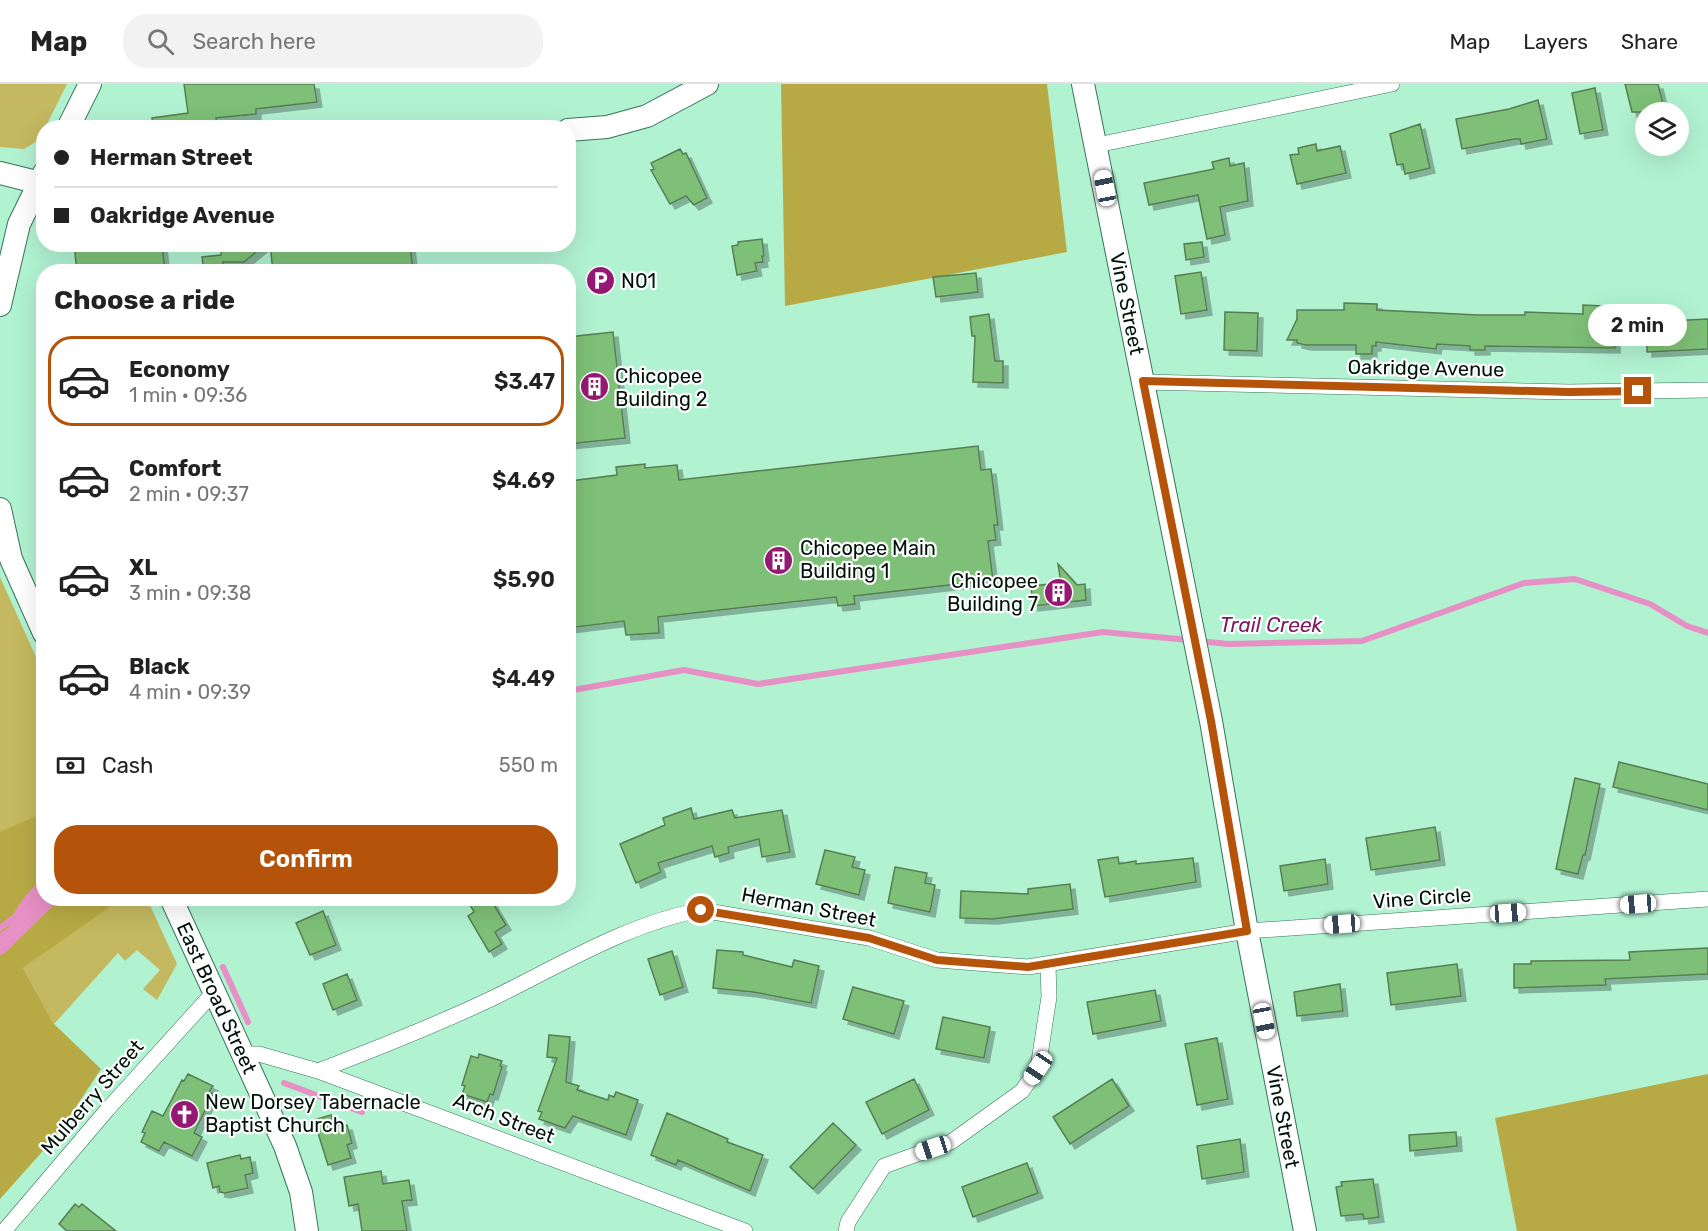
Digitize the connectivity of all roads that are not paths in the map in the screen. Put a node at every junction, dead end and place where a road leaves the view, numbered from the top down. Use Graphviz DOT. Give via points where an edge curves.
graph roads {
  1 [pos="90,84"];
  2 [pos="707,84"];
  3 [pos="1083,84"];
  4 [pos="1392,84"];
  5 [pos="72,120"];
  6 [pos="576,129"];
  7 [pos="1097,145"];
  8 [pos="1,173"];
  9 [pos="36,179"];
  10 [pos="36,191"];
  11 [pos="0,305"];
  12 [pos="1143,381"];
  13 [pos="1708,390"];
  14 [pos="0,509"];
  15 [pos="36,615"];
  16 [pos="1708,899"];
  17 [pos="175,906"];
  18 [pos="1247,931"];
  19 [pos="1048,965"];
  20 [pos="214,992"];
  21 [pos="245,1054"];
  22 [pos="318,1071"];
  23 [pos="4,1231"];
  24 [pos="307,1231"];
  25 [pos="745,1231"];
  26 [pos="846,1231"];
  27 [pos="1305,1231"];
  1 -- 5 [label="street"];
  2 -- 6 [label="street" via="647,116 607,127"];
  3 -- 7 [label="street, Vine Street"];
  4 -- 7 [label="street"];
  7 -- 12 [label="street, Vine Street"];
  8 -- 9 [label="street"];
  10 -- 11 [label="street" via="19,224"];
  12 -- 13 [label="street, Oakridge Avenue" via="1569,392"];
  12 -- 18 [label="street, Vine Street" via="1211,721"];
  14 -- 15 [label="street" via="11,559"];
  16 -- 18 [label="street, Vine Circle"];
  17 -- 20 [label="street, East Broad Street"];
  18 -- 19 [label="street, Herman Street"];
  18 -- 27 [label="street, Vine Street"];
  19 -- 22 [label="street, Herman Street" via="937,960 869,938 701,910 633,930 435,1026"];
  19 -- 26 [label="street" via="1046,1025 1038,1068 1022,1091 951,1142 884,1166"];
  20 -- 21 [label="street, East Broad Street"];
  20 -- 23 [label="street, Mulberry Street"];
  21 -- 22 [label="street, Arch Street" via="260,1054"];
  21 -- 24 [label="street, East Broad Street" via="285,1146 301,1192"];
  22 -- 25 [label="street, Arch Street"];
}
